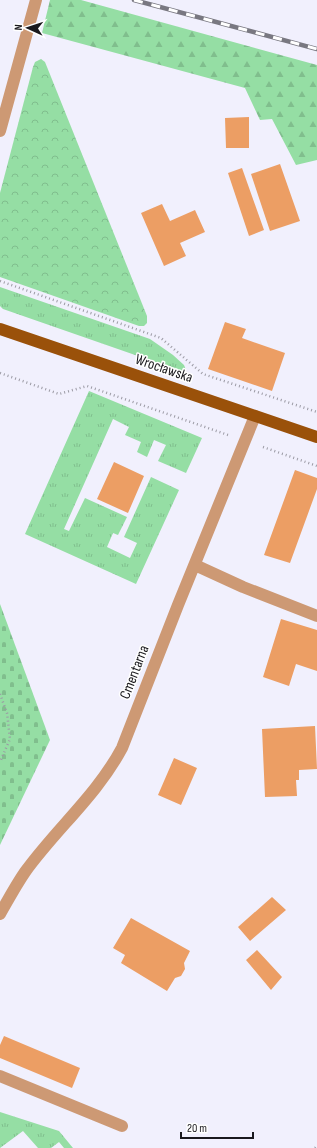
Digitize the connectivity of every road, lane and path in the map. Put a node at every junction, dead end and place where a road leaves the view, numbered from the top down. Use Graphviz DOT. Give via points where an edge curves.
graph roads {
  1 [pos="36,0"];
  2 [pos="0,131"];
  3 [pos="0,281"];
  4 [pos="0,329"];
  5 [pos="0,373"];
  6 [pos="317,412"];
  7 [pos="255,416"];
  8 [pos="317,437"];
  9 [pos="246,441"];
  10 [pos="317,466"];
  11 [pos="195,565"];
  12 [pos="317,616"];
  13 [pos="0,694"];
  14 [pos="0,762"];
  15 [pos="0,914"];
  16 [pos="0,1076"];
  17 [pos="122,1126"];
  18 [pos="317,1146"];
  19 [pos="314,1148"];
  1 -- 2 [label="street"];
  3 -- 6 [label="path" via="161,338 203,374"];
  4 -- 7 [label="main road, Wrocławska"];
  5 -- 9 [label="path" via="59,394 87,386"];
  7 -- 8 [label="main road, Wrocławska"];
  7 -- 9 [label="street, Cmentarna"];
  9 -- 10 [label="path"];
  9 -- 11 [label="street, Cmentarna"];
  11 -- 12 [label="street"];
  11 -- 15 [label="street, Cmentarna" via="122,748 112,766 96,789 26,871"];
  13 -- 14 [label="path" via="7,713 10,739"];
  16 -- 17 [label="street"];
  18 -- 19 [label="path"];
}
